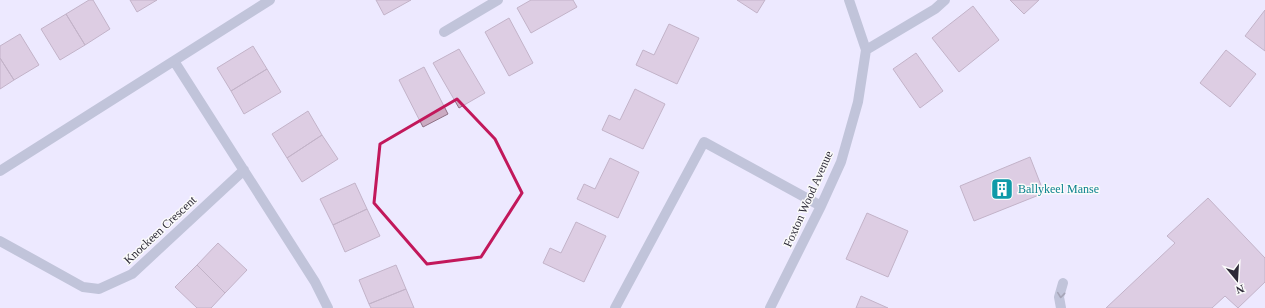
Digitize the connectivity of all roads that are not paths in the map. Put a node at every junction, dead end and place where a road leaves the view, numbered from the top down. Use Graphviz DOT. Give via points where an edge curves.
graph roads {
  1 [pos="270,0"];
  2 [pos="849,0"];
  3 [pos="945,0"];
  4 [pos="494,1"];
  5 [pos="444,32"];
  6 [pos="866,50"];
  7 [pos="174,61"];
  8 [pos="244,170"];
  9 [pos="0,171"];
  10 [pos="821,206"];
  11 [pos="0,241"];
  12 [pos="1063,283"];
  13 [pos="328,308"];
  14 [pos="615,308"];
  15 [pos="770,308"];
  16 [pos="1061,308"];
  1 -- 7 [label="street"];
  2 -- 6 [label="street, Foxton Wood Avenue"];
  3 -- 6 [label="street" via="935,9"];
  4 -- 5 [label="street"];
  6 -- 10 [label="street, Foxton Wood Avenue" via="858,102 841,162"];
  7 -- 8 [label="street"];
  7 -- 9 [label="street"];
  8 -- 11 [label="street, Knockeen Crescent" via="132,274 99,289 83,287"];
  8 -- 13 [label="street" via="315,282"];
  10 -- 14 [label="street" via="704,142"];
  10 -- 15 [label="street, Foxton Wood Avenue"];
  12 -- 16 [label="street, one-way" via="1059,297"];
}
